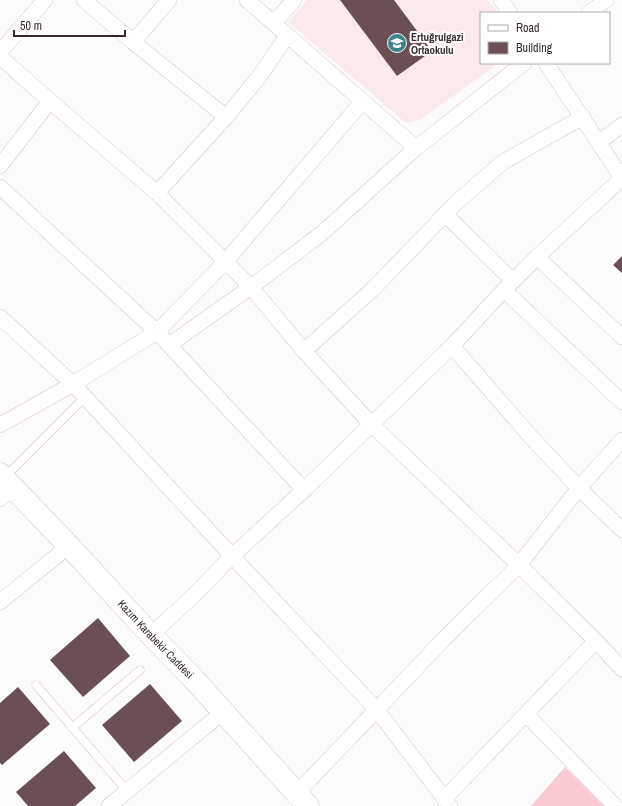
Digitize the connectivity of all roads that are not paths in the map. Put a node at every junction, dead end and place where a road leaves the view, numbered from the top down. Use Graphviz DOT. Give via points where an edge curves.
graph roads {
  1 [pos="45,0"];
  2 [pos="84,0"];
  3 [pos="170,0"];
  4 [pos="247,0"];
  5 [pos="294,0"];
  6 [pos="501,0"];
  7 [pos="606,0"];
  8 [pos="509,12"];
  9 [pos="590,12"];
  10 [pos="274,23"];
  11 [pos="287,36"];
  12 [pos="133,42"];
  13 [pos="0,52"];
  14 [pos="0,57"];
  15 [pos="523,64"];
  16 [pos="547,64"];
  17 [pos="50,101"];
  18 [pos="363,101"];
  19 [pos="226,117"];
  20 [pos="583,117"];
  21 [pos="622,125"];
  22 [pos="599,142"];
  23 [pos="416,148"];
  24 [pos="0,166"];
  25 [pos="622,178"];
  26 [pos="0,187"];
  27 [pos="157,193"];
  28 [pos="445,214"];
  29 [pos="537,257"];
  30 [pos="225,262"];
  31 [pos="508,285"];
  32 [pos="251,288"];
  33 [pos="0,317"];
  34 [pos="157,332"];
  35 [pos="622,337"];
  36 [pos="169,345"];
  37 [pos="452,346"];
  38 [pos="304,351"];
  39 [pos="73,384"];
  40 [pos="85,397"];
  41 [pos="622,402"];
  42 [pos="371,424"];
  43 [pos="0,425"];
  44 [pos="622,440"];
  45 [pos="4,485"];
  46 [pos="579,488"];
  47 [pos="304,490"];
  48 [pos="622,530"];
  49 [pos="69,546"];
  50 [pos="232,556"];
  51 [pos="519,565"];
  52 [pos="0,602"];
  53 [pos="151,635"];
  54 [pos="596,641"];
  55 [pos="622,669"];
  56 [pos="140,670"];
  57 [pos="36,685"];
  58 [pos="377,710"];
  59 [pos="223,712"];
  60 [pos="526,714"];
  61 [pos="72,728"];
  62 [pos="127,792"];
  63 [pos="303,800"];
  64 [pos="447,802"];
  65 [pos="109,806"];
  66 [pos="615,806"];
  1 -- 13 [label="street"];
  2 -- 12 [label="street"];
  3 -- 12 [label="street"];
  4 -- 10 [label="street"];
  5 -- 10 [label="street"];
  6 -- 8 [label="street"];
  7 -- 9 [label="street"];
  10 -- 11 [label="street"];
  11 -- 18 [label="street"];
  11 -- 19 [label="street" via="260,77"];
  12 -- 19 [label="street"];
  14 -- 17 [label="street"];
  15 -- 23 [label="street"];
  16 -- 20 [label="street"];
  17 -- 24 [label="street"];
  17 -- 27 [label="street"];
  18 -- 23 [label="street"];
  18 -- 30 [label="street"];
  19 -- 27 [label="street"];
  20 -- 22 [label="street"];
  20 -- 28 [label="street" via="503,162"];
  21 -- 22 [label="street"];
  22 -- 25 [label="street"];
  23 -- 32 [label="street" via="321,234"];
  25 -- 29 [label="street"];
  26 -- 34 [label="street"];
  27 -- 30 [label="street"];
  28 -- 31 [label="street"];
  28 -- 38 [label="street" via="372,290"];
  29 -- 31 [label="street"];
  29 -- 35 [label="street"];
  30 -- 32 [label="street"];
  30 -- 34 [label="street"];
  31 -- 37 [label="street"];
  31 -- 41 [label="street"];
  32 -- 36 [label="street"];
  32 -- 38 [label="street"];
  33 -- 39 [label="street"];
  34 -- 36 [label="street"];
  34 -- 39 [label="street"];
  36 -- 47 [label="street"];
  37 -- 42 [label="street"];
  37 -- 46 [label="street"];
  38 -- 42 [label="street"];
  39 -- 40 [label="street"];
  39 -- 43 [label="street"];
  40 -- 45 [label="lane"];
  40 -- 50 [label="street"];
  42 -- 47 [label="street"];
  42 -- 51 [label="street"];
  44 -- 46 [label="street"];
  45 -- 49 [label="street, Kazım Karabekir Caddesi"];
  46 -- 48 [label="street"];
  46 -- 51 [label="street"];
  47 -- 50 [label="street"];
  49 -- 52 [label="street"];
  49 -- 53 [label="street, Kazım Karabekir Caddesi"];
  50 -- 53 [label="street"];
  50 -- 58 [label="street"];
  51 -- 54 [label="street"];
  51 -- 58 [label="street"];
  53 -- 59 [label="street, Kazım Karabekir Caddesi"];
  54 -- 55 [label="street"];
  54 -- 60 [label="street"];
  56 -- 61 [label="lane"];
  57 -- 61 [label="lane"];
  58 -- 63 [label="street"];
  58 -- 64 [label="street"];
  59 -- 62 [label="street"];
  59 -- 63 [label="street, Kazım Karabekir Caddesi"];
  60 -- 64 [label="street"];
  60 -- 66 [label="street"];
  61 -- 62 [label="lane"];
  62 -- 65 [label="street"];
}
